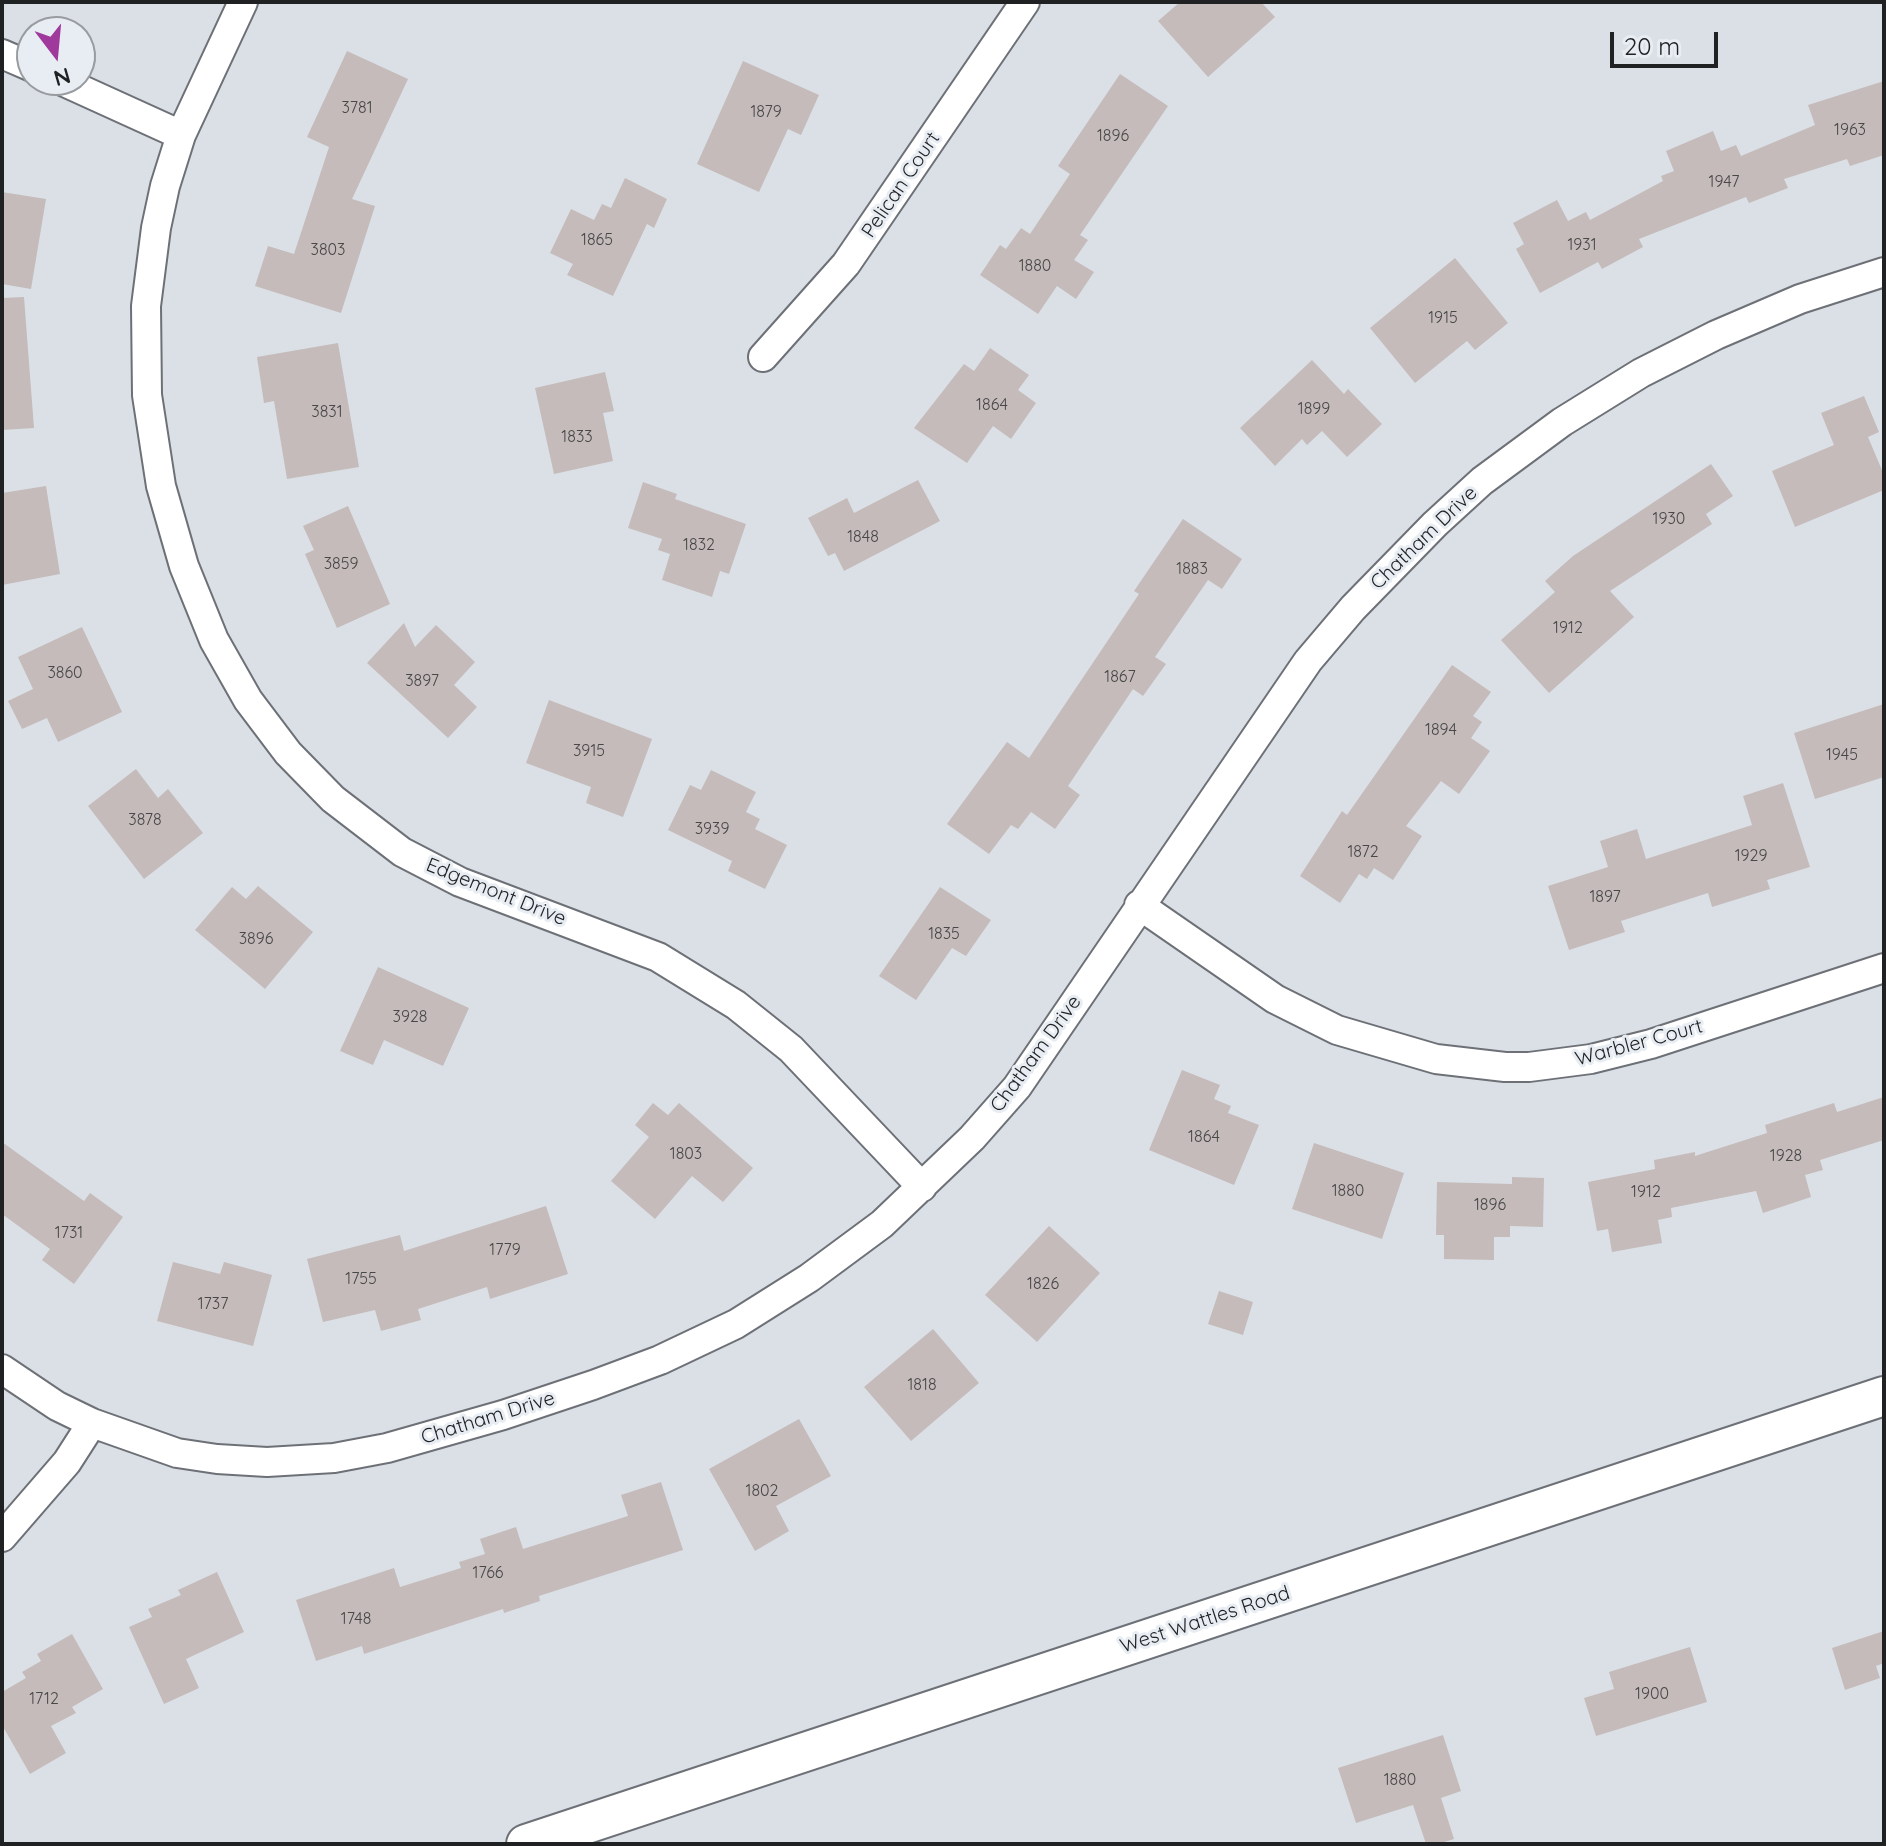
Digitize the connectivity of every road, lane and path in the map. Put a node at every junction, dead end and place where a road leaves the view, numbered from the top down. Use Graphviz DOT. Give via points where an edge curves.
graph roads {
  1 [pos="243,2"];
  2 [pos="1025,2"];
  3 [pos="95,96"];
  4 [pos="181,135"];
  5 [pos="1884,272"];
  6 [pos="763,357"];
  7 [pos="1139,905"];
  8 [pos="1884,968"];
  9 [pos="922,1187"];
  10 [pos="2,1369"];
  11 [pos="1884,1396"];
  12 [pos="92,1423"];
  13 [pos="2,1537"];
  14 [pos="526,1844"];
  1 -- 4 [label="street, Edgemont Drive"];
  2 -- 6 [label="street, Pelican Court" via="846,264"];
  3 -- 4 [label="street"];
  4 -- 9 [label="street, Edgemont Drive" via="156,228 146,306 147,395 161,486 184,566 214,640 248,700 288,753 333,799 402,852 460,882 658,957 736,1005 791,1049"];
  5 -- 7 [label="street, Chatham Drive" via="1800,299 1641,373 1482,481 1393,565 1308,661"];
  7 -- 8 [label="street, Warbler Court" via="1275,999 1337,1030 1436,1059 1505,1067 1591,1059 1651,1044"];
  7 -- 9 [label="street, Chatham Drive" via="1017,1087"];
  9 -- 12 [label="street, Chatham Drive" via="809,1278 736,1324 660,1360 503,1415 387,1448 267,1462 177,1453"];
  10 -- 12 [label="street, Chatham Drive"];
  11 -- 14 [label="street, West Wattles Road"];
  12 -- 13 [label="street" via="67,1462"];
}
